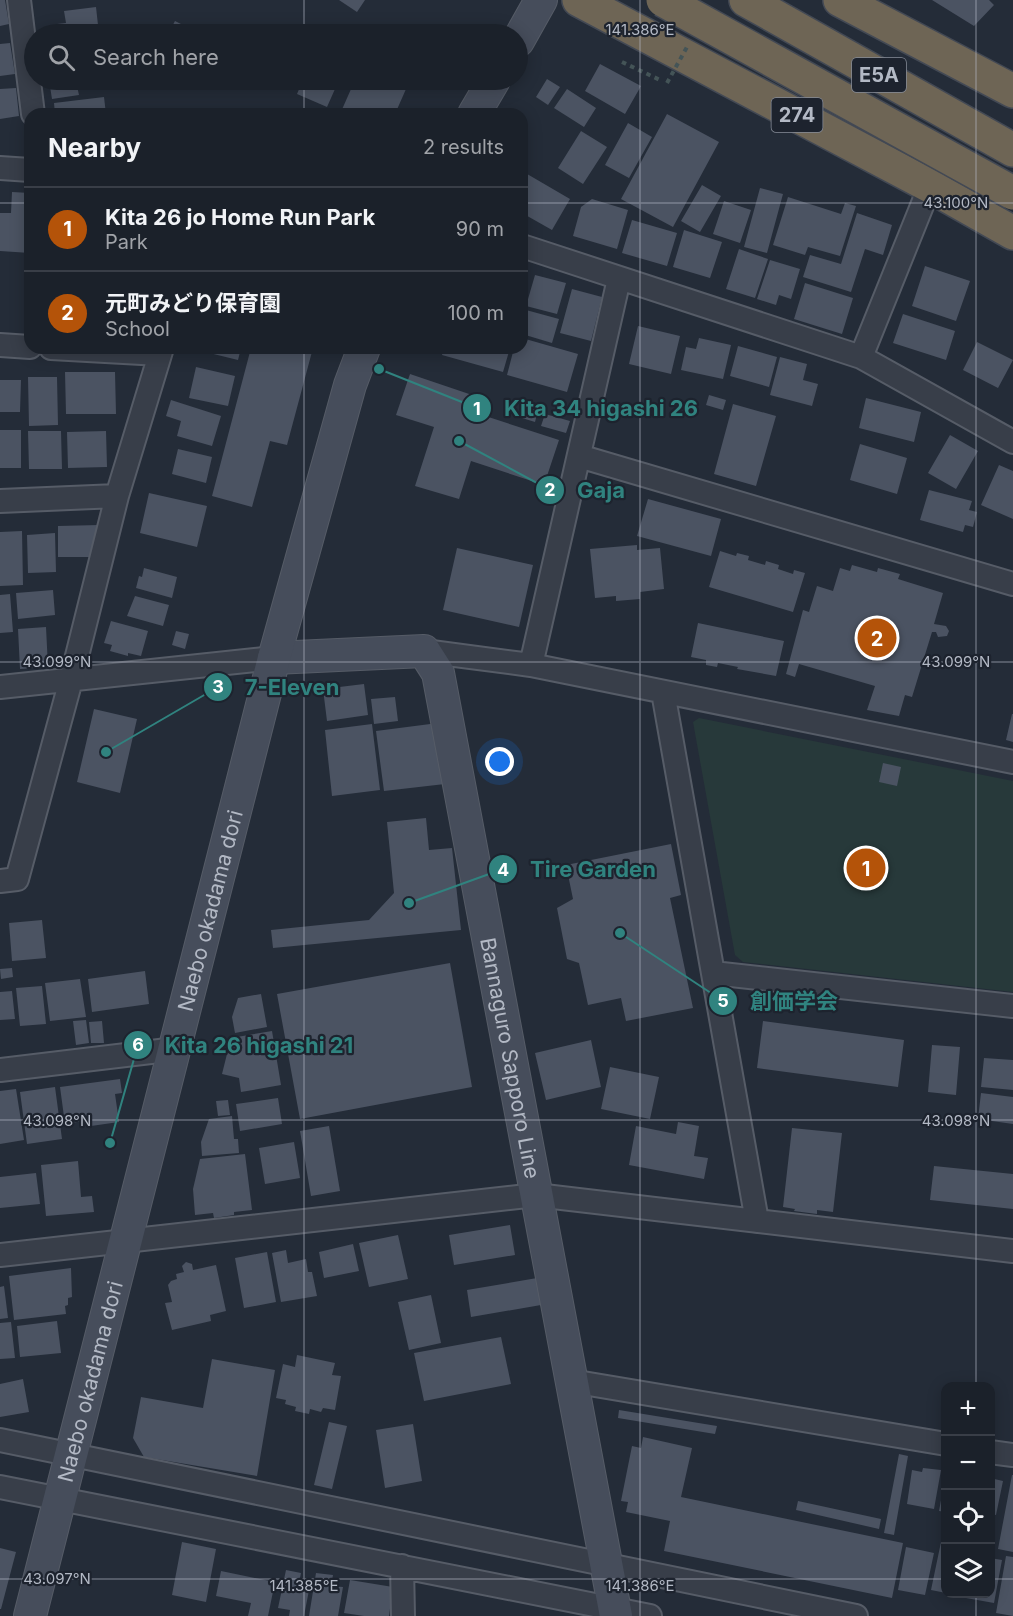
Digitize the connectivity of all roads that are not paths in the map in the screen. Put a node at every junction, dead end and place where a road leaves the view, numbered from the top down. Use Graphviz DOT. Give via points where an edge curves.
graph roads {
  1 [pos="19,0"];
  2 [pos="542,0"];
  3 [pos="579,0"];
  4 [pos="663,0"];
  5 [pos="746,0"];
  6 [pos="840,0"];
  7 [pos="528,24"];
  8 [pos="24,41"];
  9 [pos="30,90"];
  10 [pos="488,90"];
  11 [pos="1013,91"];
  12 [pos="32,108"];
  13 [pos="478,108"];
  14 [pos="1013,150"];
  15 [pos="0,168"];
  16 [pos="24,170"];
  17 [pos="930,186"];
  18 [pos="1013,193"];
  19 [pos="1013,232"];
  20 [pos="528,248"];
  21 [pos="619,279"];
  22 [pos="0,345"];
  23 [pos="24,347"];
  24 [pos="160,354"];
  25 [pos="362,354"];
  26 [pos="861,357"];
  27 [pos="1013,442"];
  28 [pos="579,456"];
  29 [pos="117,496"];
  30 [pos="0,501"];
  31 [pos="1013,584"];
  32 [pos="424,651"];
  33 [pos="274,658"];
  34 [pos="531,666"];
  35 [pos="71,680"];
  36 [pos="0,687"];
  37 [pos="663,692"];
  38 [pos="1013,762"];
  39 [pos="0,881"];
  40 [pos="713,973"];
  41 [pos="1013,1006"];
  42 [pos="176,1049"];
  43 [pos="0,1070"];
  44 [pos="536,1195"];
  45 [pos="757,1221"];
  46 [pos="127,1240"];
  47 [pos="1013,1251"];
  48 [pos="0,1255"];
  49 [pos="571,1381"];
  50 [pos="0,1440"];
  51 [pos="941,1443"];
  52 [pos="995,1453"];
  53 [pos="71,1455"];
  54 [pos="1013,1455"];
  55 [pos="0,1487"];
  56 [pos="60,1500"];
  57 [pos="606,1565"];
  58 [pos="402,1566"];
  59 [pos="615,1612"];
  60 [pos="30,1616"];
  61 [pos="403,1616"];
  62 [pos="650,1616"];
  63 [pos="856,1616"];
  1 -- 8 [label="street"];
  2 -- 7 [label="main road"];
  3 -- 17 [label="highway, 274"];
  4 -- 18 [label="highway, E5A, bridge"];
  5 -- 14 [label="highway, E5A"];
  6 -- 11 [label="highway"];
  9 -- 12 [label="street"];
  10 -- 13 [label="main road"];
  15 -- 16 [label="street"];
  17 -- 19 [label="highway, 274"];
  17 -- 26 [label="street"];
  20 -- 21 [label="street"];
  21 -- 26 [label="street"];
  21 -- 28 [label="street"];
  22 -- 23 [label="street"];
  24 -- 29 [label="street"];
  25 -- 33 [label="main road, Naebo okadama dori"];
  26 -- 27 [label="street"];
  28 -- 31 [label="street"];
  28 -- 34 [label="street"];
  29 -- 30 [label="street"];
  29 -- 35 [label="street"];
  32 -- 33 [label="main road"];
  32 -- 34 [label="street"];
  32 -- 44 [label="main road, Bannaguro Sapporo Line" via="438,673"];
  33 -- 35 [label="street"];
  33 -- 42 [label="main road, Naebo okadama dori"];
  34 -- 37 [label="street"];
  35 -- 36 [label="street"];
  35 -- 39 [label="street" via="17,879"];
  37 -- 38 [label="street"];
  37 -- 40 [label="street"];
  40 -- 41 [label="street"];
  40 -- 45 [label="street"];
  42 -- 43 [label="street"];
  42 -- 46 [label="main road, Naebo okadama dori"];
  44 -- 45 [label="street"];
  44 -- 46 [label="street"];
  44 -- 49 [label="main road, Bannaguro Sapporo Line"];
  45 -- 47 [label="street"];
  46 -- 48 [label="street"];
  46 -- 53 [label="main road, Naebo okadama dori"];
  49 -- 51 [label="street"];
  49 -- 57 [label="main road, Bannaguro Sapporo Line"];
  50 -- 53 [label="street"];
  52 -- 54 [label="street"];
  53 -- 56 [label="main road, Naebo okadama dori"];
  53 -- 57 [label="street"];
  55 -- 56 [label="street"];
  56 -- 58 [label="street"];
  56 -- 60 [label="main road, Naebo okadama dori"];
  57 -- 59 [label="main road, Bannaguro Sapporo Line"];
  57 -- 63 [label="street"];
  58 -- 59 [label="street"];
  58 -- 61 [label="street"];
  59 -- 62 [label="street"];
}
